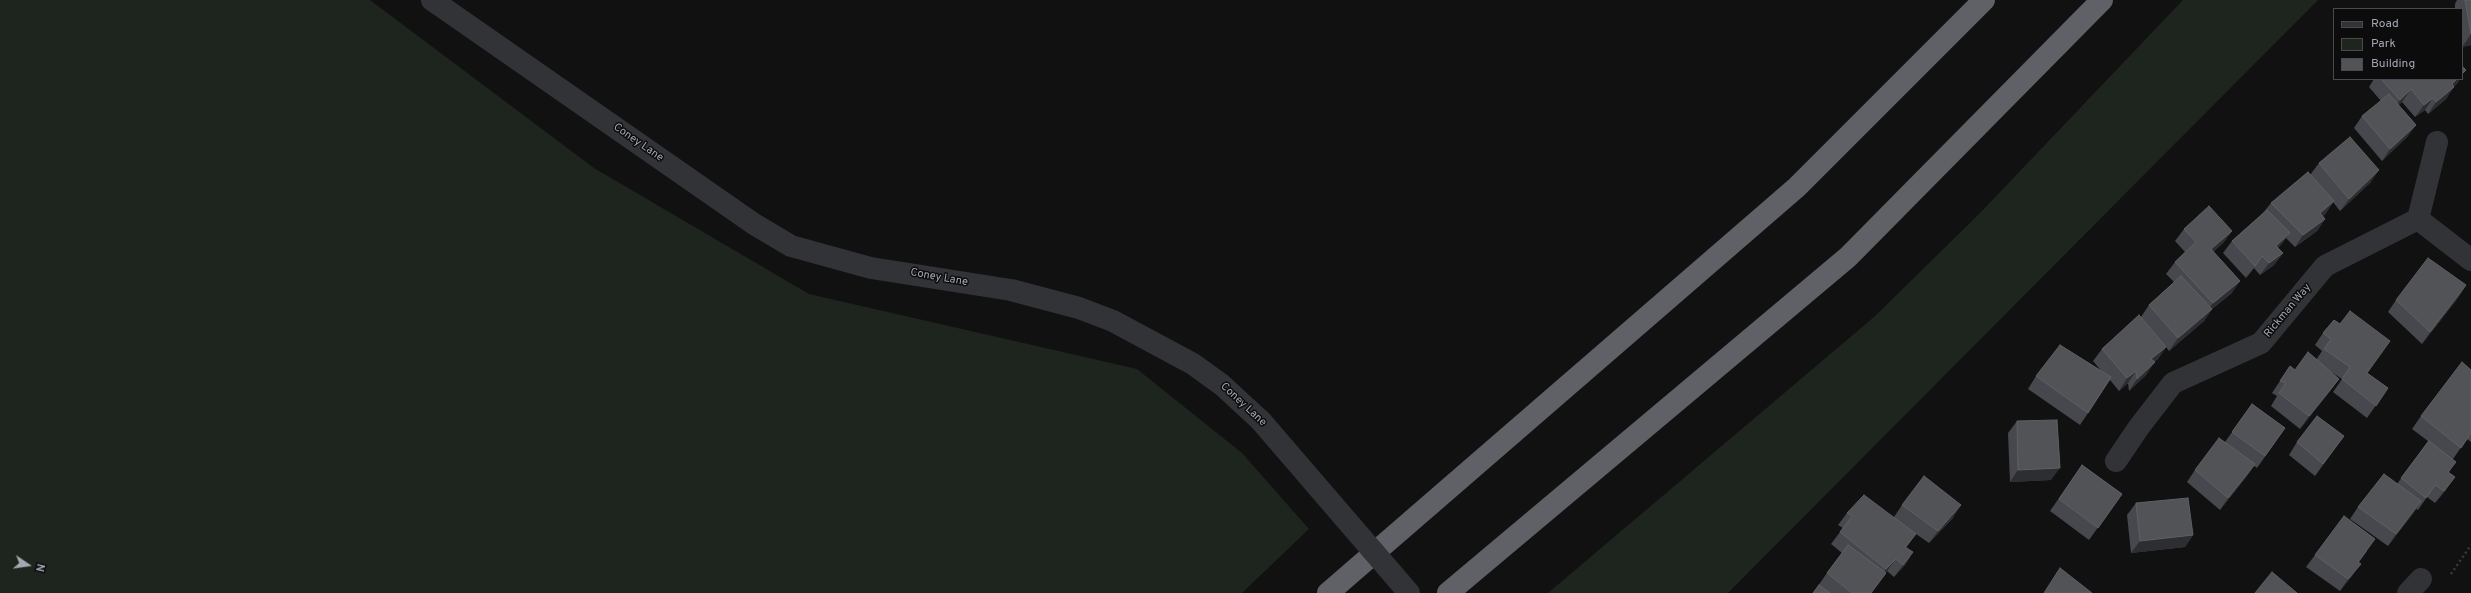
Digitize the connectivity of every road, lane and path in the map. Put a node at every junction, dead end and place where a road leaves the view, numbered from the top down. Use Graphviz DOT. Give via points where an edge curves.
graph roads {
  1 [pos="432,0"];
  2 [pos="1984,0"];
  3 [pos="2102,0"];
  4 [pos="2437,142"];
  5 [pos="2418,219"];
  6 [pos="2471,260"];
  7 [pos="2116,461"];
  8 [pos="1328,593"];
  9 [pos="1409,593"];
  10 [pos="1448,593"];
  1 -- 9 [label="street, Coney Lane, bridge" via="754,224 791,246 871,268 1011,290 1079,308 1113,321 1193,364 1222,385 1261,421"];
  2 -- 8 [label="highway" via="1797,187"];
  3 -- 10 [label="highway" via="1848,256"];
  4 -- 5 [label="street"];
  5 -- 6 [label="street"];
  5 -- 7 [label="street, Rickman Way" via="2325,266 2262,342 2173,383"];
}
